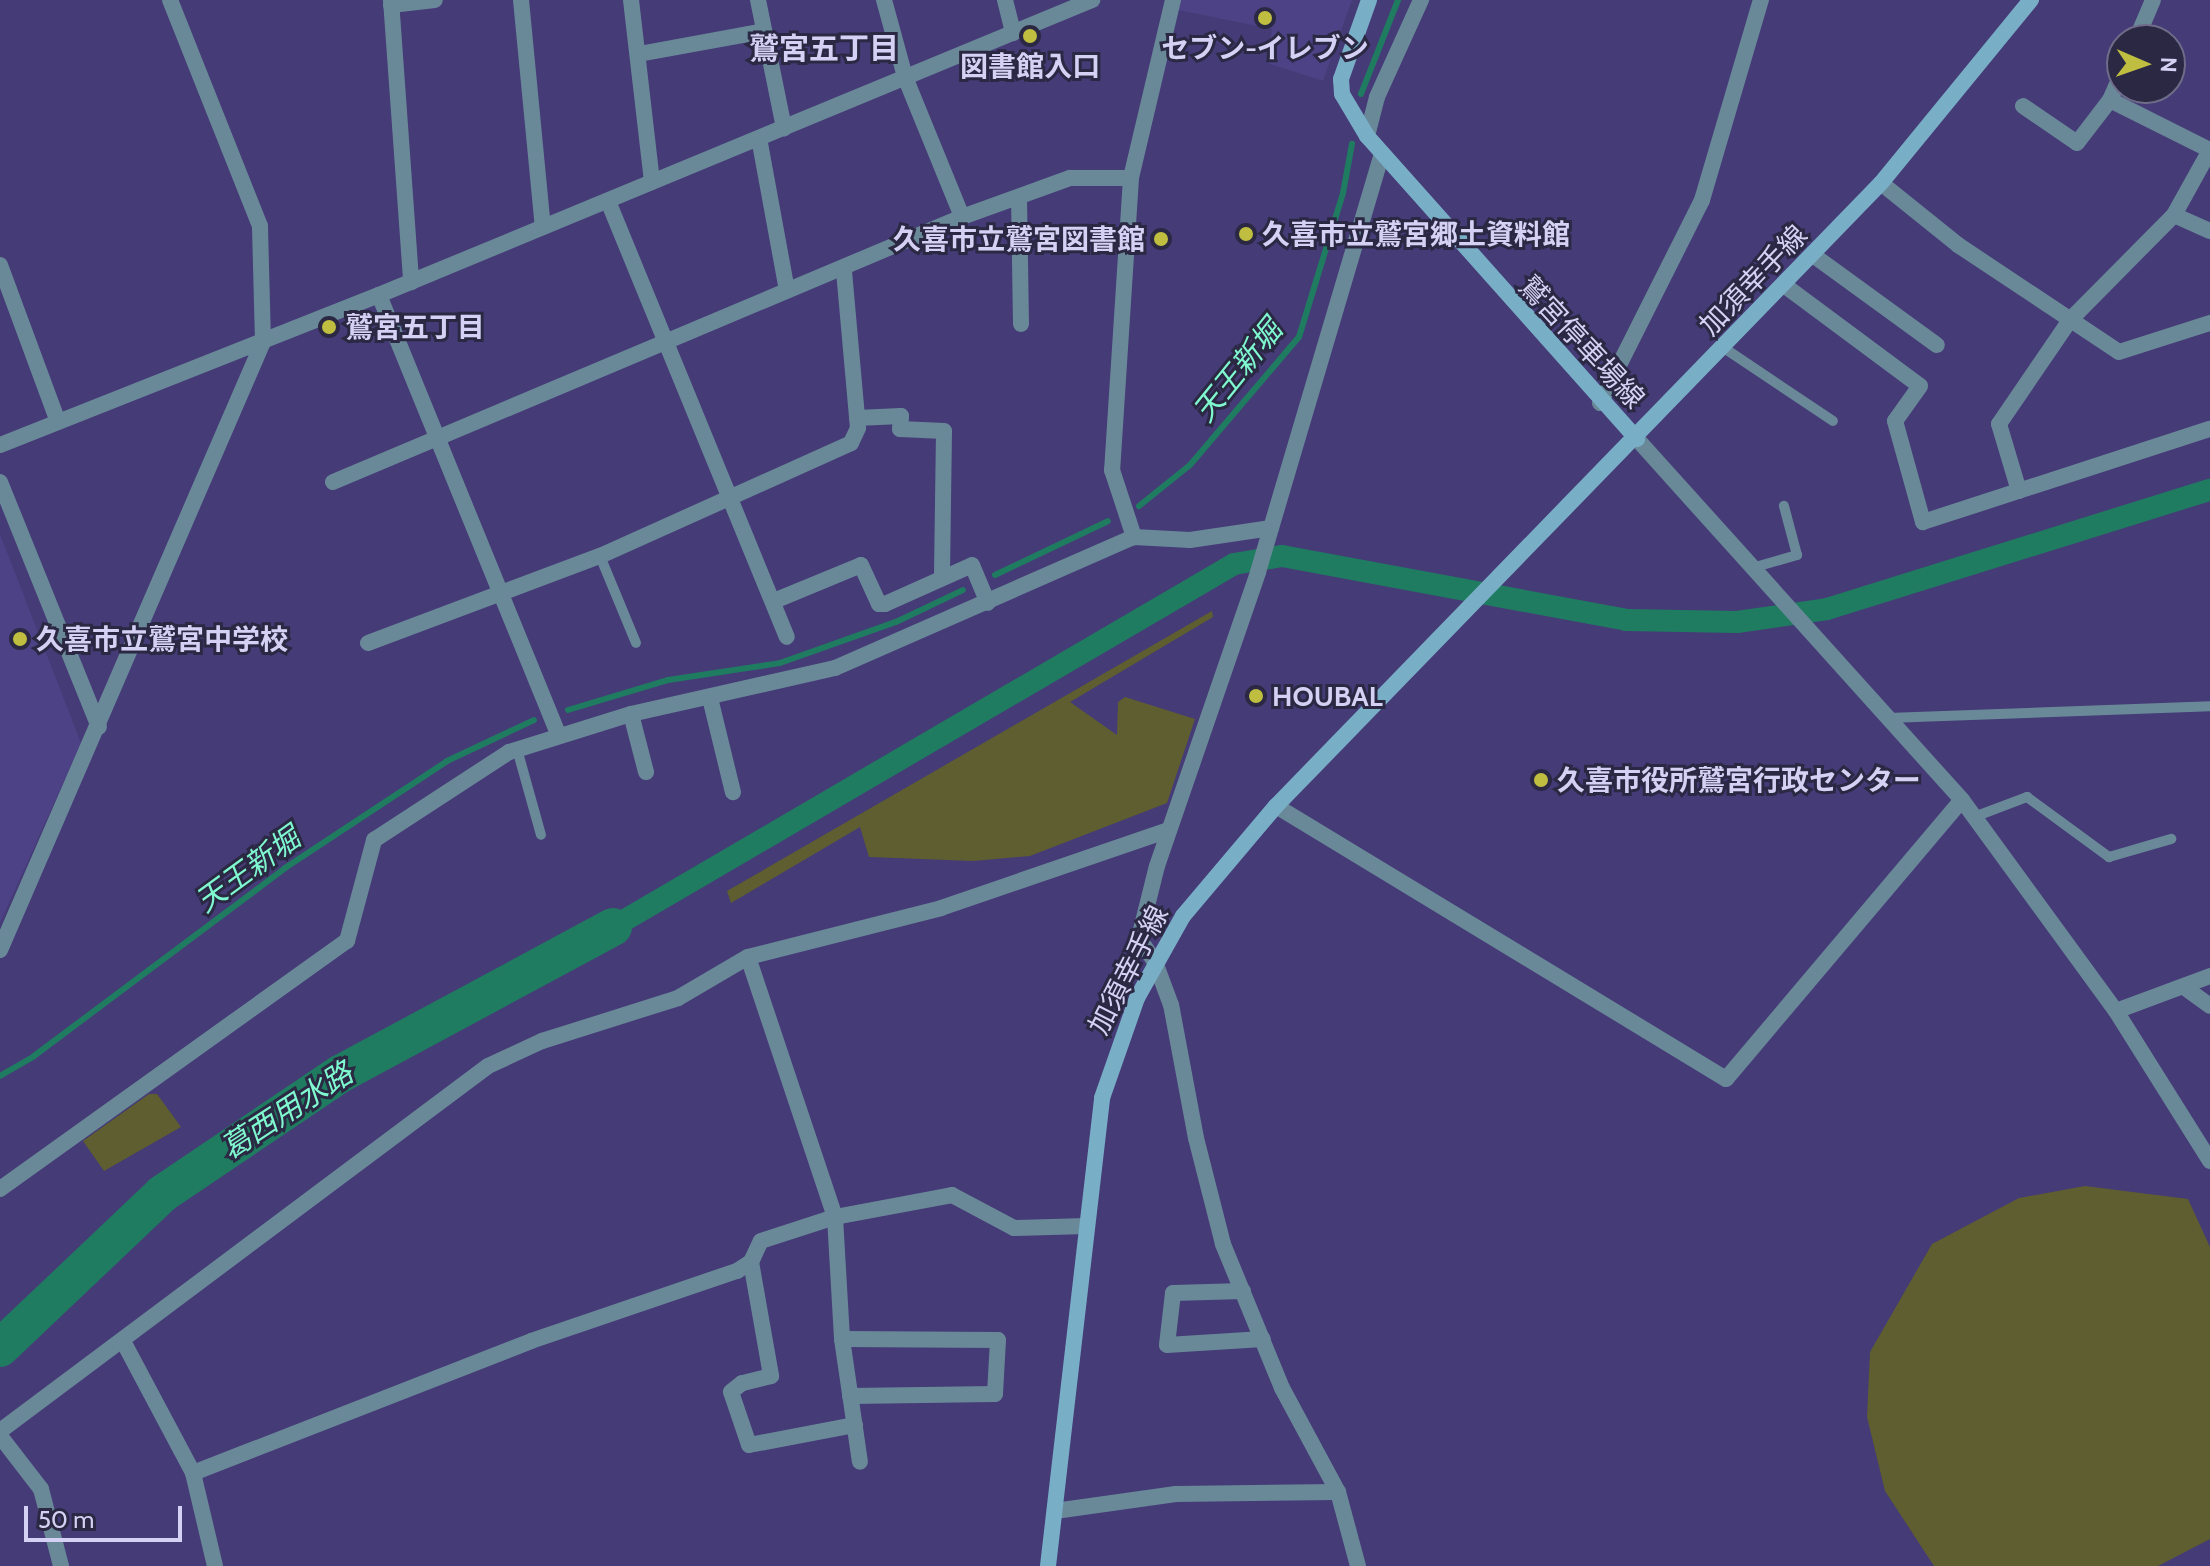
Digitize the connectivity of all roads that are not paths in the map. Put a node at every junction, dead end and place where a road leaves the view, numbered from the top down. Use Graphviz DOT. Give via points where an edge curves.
graph roads {
  1 [pos="170,0"];
  2 [pos="435,0"];
  3 [pos="521,0"];
  4 [pos="631,0"];
  5 [pos="758,0"];
  6 [pos="884,0"];
  7 [pos="1005,0"];
  8 [pos="1092,0"];
  9 [pos="1173,0"];
  10 [pos="1369,0"];
  11 [pos="1421,0"];
  12 [pos="1761,0"];
  13 [pos="2031,0"];
  14 [pos="2153,0"];
  15 [pos="391,2"];
  16 [pos="2143,24"];
  17 [pos="764,31"];
  18 [pos="1013,33"];
  19 [pos="639,54"];
  20 [pos="905,77"];
  21 [pos="2107,104"];
  22 [pos="2118,104"];
  23 [pos="2023,106"];
  24 [pos="784,128"];
  25 [pos="1367,136"];
  26 [pos="759,138"];
  27 [pos="2210,150"];
  28 [pos="1382,154"];
  29 [pos="1131,178"];
  30 [pos="652,182"];
  31 [pos="1881,183"];
  32 [pos="1019,197"];
  33 [pos="608,201"];
  34 [pos="2174,215"];
  35 [pos="962,217"];
  36 [pos="543,227"];
  37 [pos="2210,231"];
  38 [pos="1813,255"];
  39 [pos="0,265"];
  40 [pos="844,270"];
  41 [pos="411,282"];
  42 [pos="1784,285"];
  43 [pos="787,290"];
  44 [pos="379,295"];
  45 [pos="2070,320"];
  46 [pos="2210,323"];
  47 [pos="1021,324"];
  48 [pos="263,342"];
  49 [pos="666,343"];
  50 [pos="1937,345"];
  51 [pos="1724,348"];
  52 [pos="1600,403"];
  53 [pos="857,418"];
  54 [pos="1833,421"];
  55 [pos="58,422"];
  56 [pos="2210,429"];
  57 [pos="438,437"];
  58 [pos="1637,439"];
  59 [pos="0,445"];
  60 [pos="0,482"];
  61 [pos="333,482"];
  62 [pos="2019,491"];
  63 [pos="732,497"];
  64 [pos="1784,506"];
  65 [pos="1269,536"];
  66 [pos="1134,537"];
  67 [pos="600,556"];
  68 [pos="1750,569"];
  69 [pos="942,577"];
  70 [pos="504,591"];
  71 [pos="774,601"];
  72 [pos="988,603"];
  73 [pos="787,637"];
  74 [pos="368,643"];
  75 [pos="636,643"];
  76 [pos="710,698"];
  77 [pos="2210,706"];
  78 [pos="631,714"];
  79 [pos="1886,718"];
  80 [pos="99,727"];
  81 [pos="559,735"];
  82 [pos="517,749"];
  83 [pos="646,772"];
  84 [pos="733,792"];
  85 [pos="1962,800"];
  86 [pos="1276,806"];
  87 [pos="1974,817"];
  88 [pos="1169,830"];
  89 [pos="541,835"];
  90 [pos="2171,839"];
  91 [pos="0,950"];
  92 [pos="748,957"];
  93 [pos="1155,962"];
  94 [pos="2210,976"];
  95 [pos="2184,987"];
  96 [pos="2210,1006"];
  97 [pos="2116,1011"];
  98 [pos="2210,1161"];
  99 [pos="0,1189"];
  100 [pos="835,1217"];
  101 [pos="1087,1226"];
  102 [pos="751,1262"];
  103 [pos="1243,1291"];
  104 [pos="842,1339"];
  105 [pos="1263,1339"];
  106 [pos="124,1343"];
  107 [pos="850,1396"];
  108 [pos="855,1425"];
  109 [pos="0,1433"];
  110 [pos="860,1462"];
  111 [pos="193,1473"];
  112 [pos="1338,1492"];
  113 [pos="1055,1511"];
  114 [pos="61,1566"];
  115 [pos="215,1566"];
  116 [pos="1048,1566"];
  117 [pos="1358,1566"];
  1 -- 48 [label="street" via="260,226"];
  2 -- 15 [label="street"];
  3 -- 36 [label="street"];
  4 -- 19 [label="street"];
  5 -- 17 [label="street"];
  6 -- 20 [label="street"];
  7 -- 18 [label="street"];
  8 -- 18 [label="street"];
  9 -- 29 [label="street"];
  10 -- 25 [label="main road, 鷲宮停車場線" via="1341,79 1342,94"];
  11 -- 25 [label="street" via="1377,97"];
  12 -- 52 [label="street" via="1702,200"];
  13 -- 31 [label="main road, 加須幸手線"];
  14 -- 16 [label="street"];
  15 -- 41 [label="street"];
  17 -- 19 [label="street"];
  17 -- 24 [label="street"];
  18 -- 20 [label="street"];
  19 -- 30 [label="street"];
  20 -- 24 [label="street"];
  20 -- 35 [label="street"];
  21 -- 23 [label="street" via="2077,143"];
  22 -- 27 [label="street"];
  24 -- 26 [label="street"];
  25 -- 28 [label="main road, 鷲宮停車場線"];
  26 -- 30 [label="street"];
  26 -- 43 [label="street"];
  27 -- 34 [label="street"];
  28 -- 52 [label="main road, 鷲宮停車場線"];
  28 -- 65 [label="street"];
  29 -- 32 [label="street" via="1070,178"];
  29 -- 66 [label="street" via="1112,470"];
  30 -- 33 [label="street"];
  31 -- 38 [label="main road, 加須幸手線"];
  31 -- 45 [label="street" via="1958,245"];
  32 -- 35 [label="street"];
  32 -- 47 [label="street"];
  33 -- 36 [label="street"];
  33 -- 49 [label="street"];
  34 -- 37 [label="street"];
  34 -- 45 [label="street"];
  35 -- 40 [label="street"];
  36 -- 41 [label="street"];
  38 -- 42 [label="main road, 加須幸手線"];
  38 -- 50 [label="street"];
  39 -- 55 [label="street"];
  40 -- 43 [label="street"];
  40 -- 53 [label="street"];
  41 -- 44 [label="street"];
  42 -- 51 [label="main road, 加須幸手線"];
  42 -- 62 [label="street" via="1920,386 1895,421 1923,522"];
  43 -- 49 [label="street"];
  44 -- 48 [label="street"];
  44 -- 57 [label="street"];
  45 -- 46 [label="street" via="2119,352"];
  45 -- 62 [label="street" via="1999,424"];
  48 -- 55 [label="street"];
  48 -- 80 [label="street"];
  49 -- 57 [label="street"];
  49 -- 63 [label="street"];
  51 -- 54 [label="lane"];
  51 -- 58 [label="main road, 加須幸手線"];
  52 -- 58 [label="main road, 鷲宮停車場線"];
  53 -- 63 [label="street" via="851,443"];
  53 -- 69 [label="street" via="901,416 900,429 944,431"];
  55 -- 59 [label="street"];
  56 -- 62 [label="street"];
  57 -- 61 [label="street"];
  57 -- 70 [label="street"];
  58 -- 68 [label="street"];
  58 -- 86 [label="main road, 加須幸手線"];
  60 -- 80 [label="street"];
  63 -- 67 [label="street"];
  63 -- 71 [label="street"];
  64 -- 68 [label="lane" via="1797,555"];
  65 -- 66 [label="street"];
  65 -- 88 [label="street"];
  66 -- 72 [label="street"];
  67 -- 70 [label="street"];
  67 -- 75 [label="lane"];
  68 -- 79 [label="street"];
  69 -- 71 [label="street" via="879,604 861,565"];
  69 -- 72 [label="street" via="972,565"];
  70 -- 74 [label="street"];
  70 -- 81 [label="street"];
  71 -- 73 [label="street"];
  72 -- 76 [label="street" via="835,668"];
  76 -- 78 [label="street"];
  76 -- 84 [label="street"];
  77 -- 79 [label="lane"];
  78 -- 81 [label="street"];
  78 -- 83 [label="street"];
  79 -- 85 [label="street"];
  80 -- 91 [label="street"];
  81 -- 82 [label="street"];
  82 -- 89 [label="lane"];
  82 -- 99 [label="street" via="374,840 347,941"];
  85 -- 86 [label="street" via="1726,1079"];
  85 -- 87 [label="street"];
  86 -- 93 [label="main road, 加須幸手線" via="1199,895"];
  87 -- 90 [label="lane" via="2027,797 2109,857"];
  87 -- 97 [label="street"];
  88 -- 92 [label="street" via="941,908"];
  88 -- 93 [label="street" via="1139,938"];
  92 -- 100 [label="street"];
  92 -- 106 [label="street" via="678,998 542,1041 488,1066 367,1152"];
  93 -- 101 [label="main road, 加須幸手線" via="1113,1055 1102,1098"];
  93 -- 103 [label="street" via="1171,1005 1223,1244"];
  94 -- 95 [label="street"];
  95 -- 96 [label="street"];
  95 -- 97 [label="street"];
  97 -- 98 [label="street"];
  100 -- 101 [label="street" via="952,1195 1014,1228"];
  100 -- 102 [label="street" via="761,1241"];
  100 -- 104 [label="street"];
  101 -- 113 [label="main road, 加須幸手線"];
  102 -- 108 [label="street" via="771,1376 742,1383 731,1392 749,1445"];
  102 -- 111 [label="street"];
  103 -- 105 [label="street"];
  103 -- 105 [label="street" via="1173,1293 1167,1345"];
  104 -- 107 [label="street"];
  104 -- 107 [label="street" via="998,1340 995,1394"];
  105 -- 112 [label="street" via="1282,1388"];
  106 -- 109 [label="street"];
  106 -- 111 [label="street"];
  107 -- 108 [label="street"];
  108 -- 110 [label="street"];
  109 -- 114 [label="street" via="41,1489"];
  111 -- 115 [label="street"];
  112 -- 113 [label="street" via="1176,1494"];
  112 -- 117 [label="street"];
  113 -- 116 [label="main road, 加須幸手線"];
}
